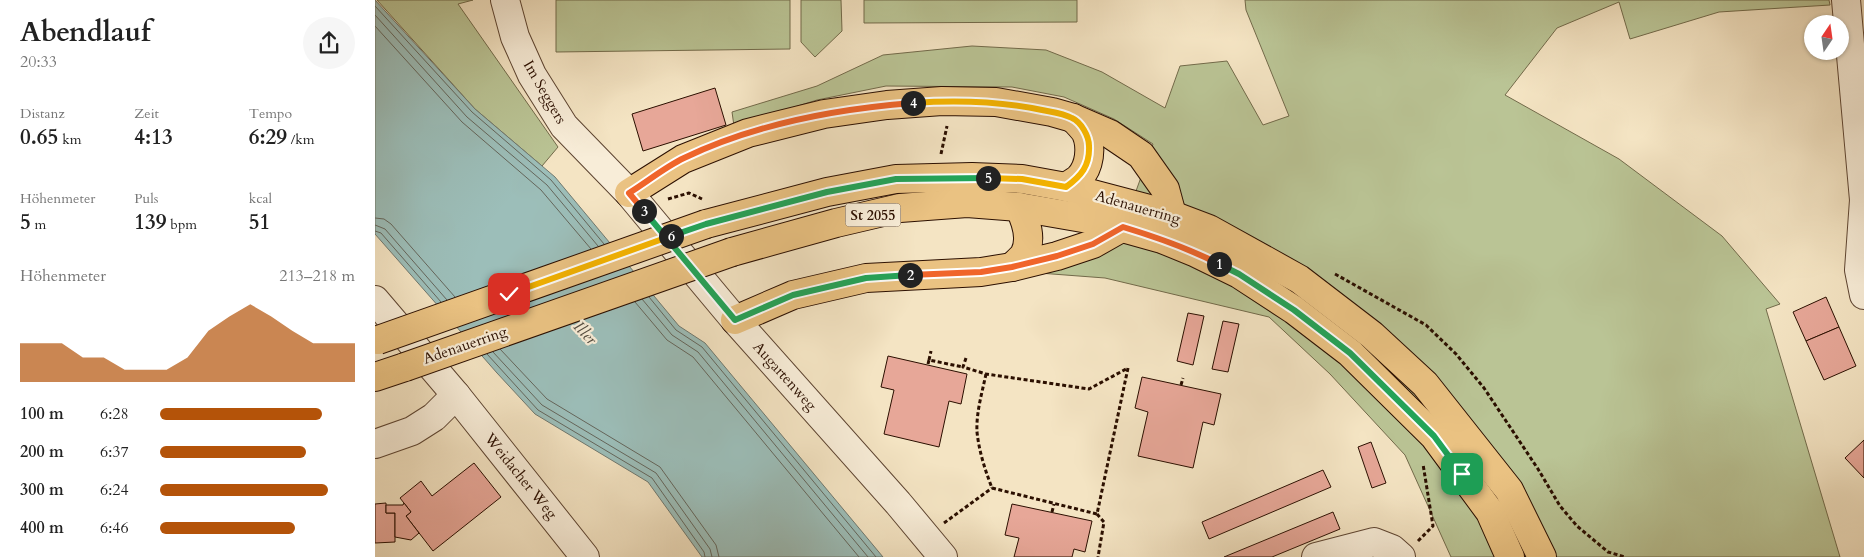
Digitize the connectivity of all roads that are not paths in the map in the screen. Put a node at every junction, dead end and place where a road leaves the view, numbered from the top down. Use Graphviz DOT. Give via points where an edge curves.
graph roads {
  1 [pos="505,0"];
  2 [pos="1846,0"];
  3 [pos="1073,118"];
  4 [pos="1066,187"];
  5 [pos="634,199"];
  6 [pos="1019,207"];
  7 [pos="1172,215"];
  8 [pos="1123,227"];
  9 [pos="1012,267"];
  10 [pos="1864,295"];
  11 [pos="375,300"];
  12 [pos="735,320"];
  13 [pos="377,341"];
  14 [pos="375,377"];
  15 [pos="456,395"];
  16 [pos="375,444"];
  17 [pos="585,557"];
  18 [pos="943,557"];
  19 [pos="1316,557"];
  20 [pos="1401,557"];
  21 [pos="1510,557"];
  22 [pos="1543,557"];
  1 -- 5 [label="street, Im Seggers" via="515,37 533,75 564,126"];
  2 -- 10 [label="street" via="1864,200 1859,270"];
  3 -- 4 [label="main road" via="1085,132 1089,155 1079,178"];
  3 -- 5 [label="main road" via="996,102 942,101 824,114 748,133 683,159"];
  3 -- 7 [label="main road" via="1111,134 1141,154 1165,189"];
  4 -- 7 [label="main road, Adenauerring / St 2055"];
  4 -- 13 [label="main road, Adenauerring / St 2055, bridge" via="1022,179 896,179 707,213"];
  5 -- 12 [label="street, Augartenweg"];
  6 -- 8 [label="main road, Adenauerring / St 2055"];
  6 -- 9 [label="main road" via="1025,218 1028,240 1024,255"];
  6 -- 14 [label="main road, Adenauerring / St 2055, bridge" via="967,203 900,208 836,223 731,252"];
  7 -- 22 [label="main road, Adenauerring / St 2055" via="1209,229 1299,279 1372,335 1425,384 1509,490"];
  8 -- 9 [label="main road" via="1093,244"];
  8 -- 21 [label="main road, Adenauerring / St 2055" via="1195,252 1239,274 1294,310 1350,353 1434,436 1490,512"];
  9 -- 12 [label="main road" via="981,272 866,278 793,295"];
  11 -- 15 [label="street, Weidacher Weg"];
  12 -- 18 [label="street, Augartenweg"];
  15 -- 16 [label="street" via="434,417 412,431"];
  15 -- 17 [label="street, Weidacher Weg"];
  19 -- 20 [label="street" via="1374,542 1392,549"];
}
